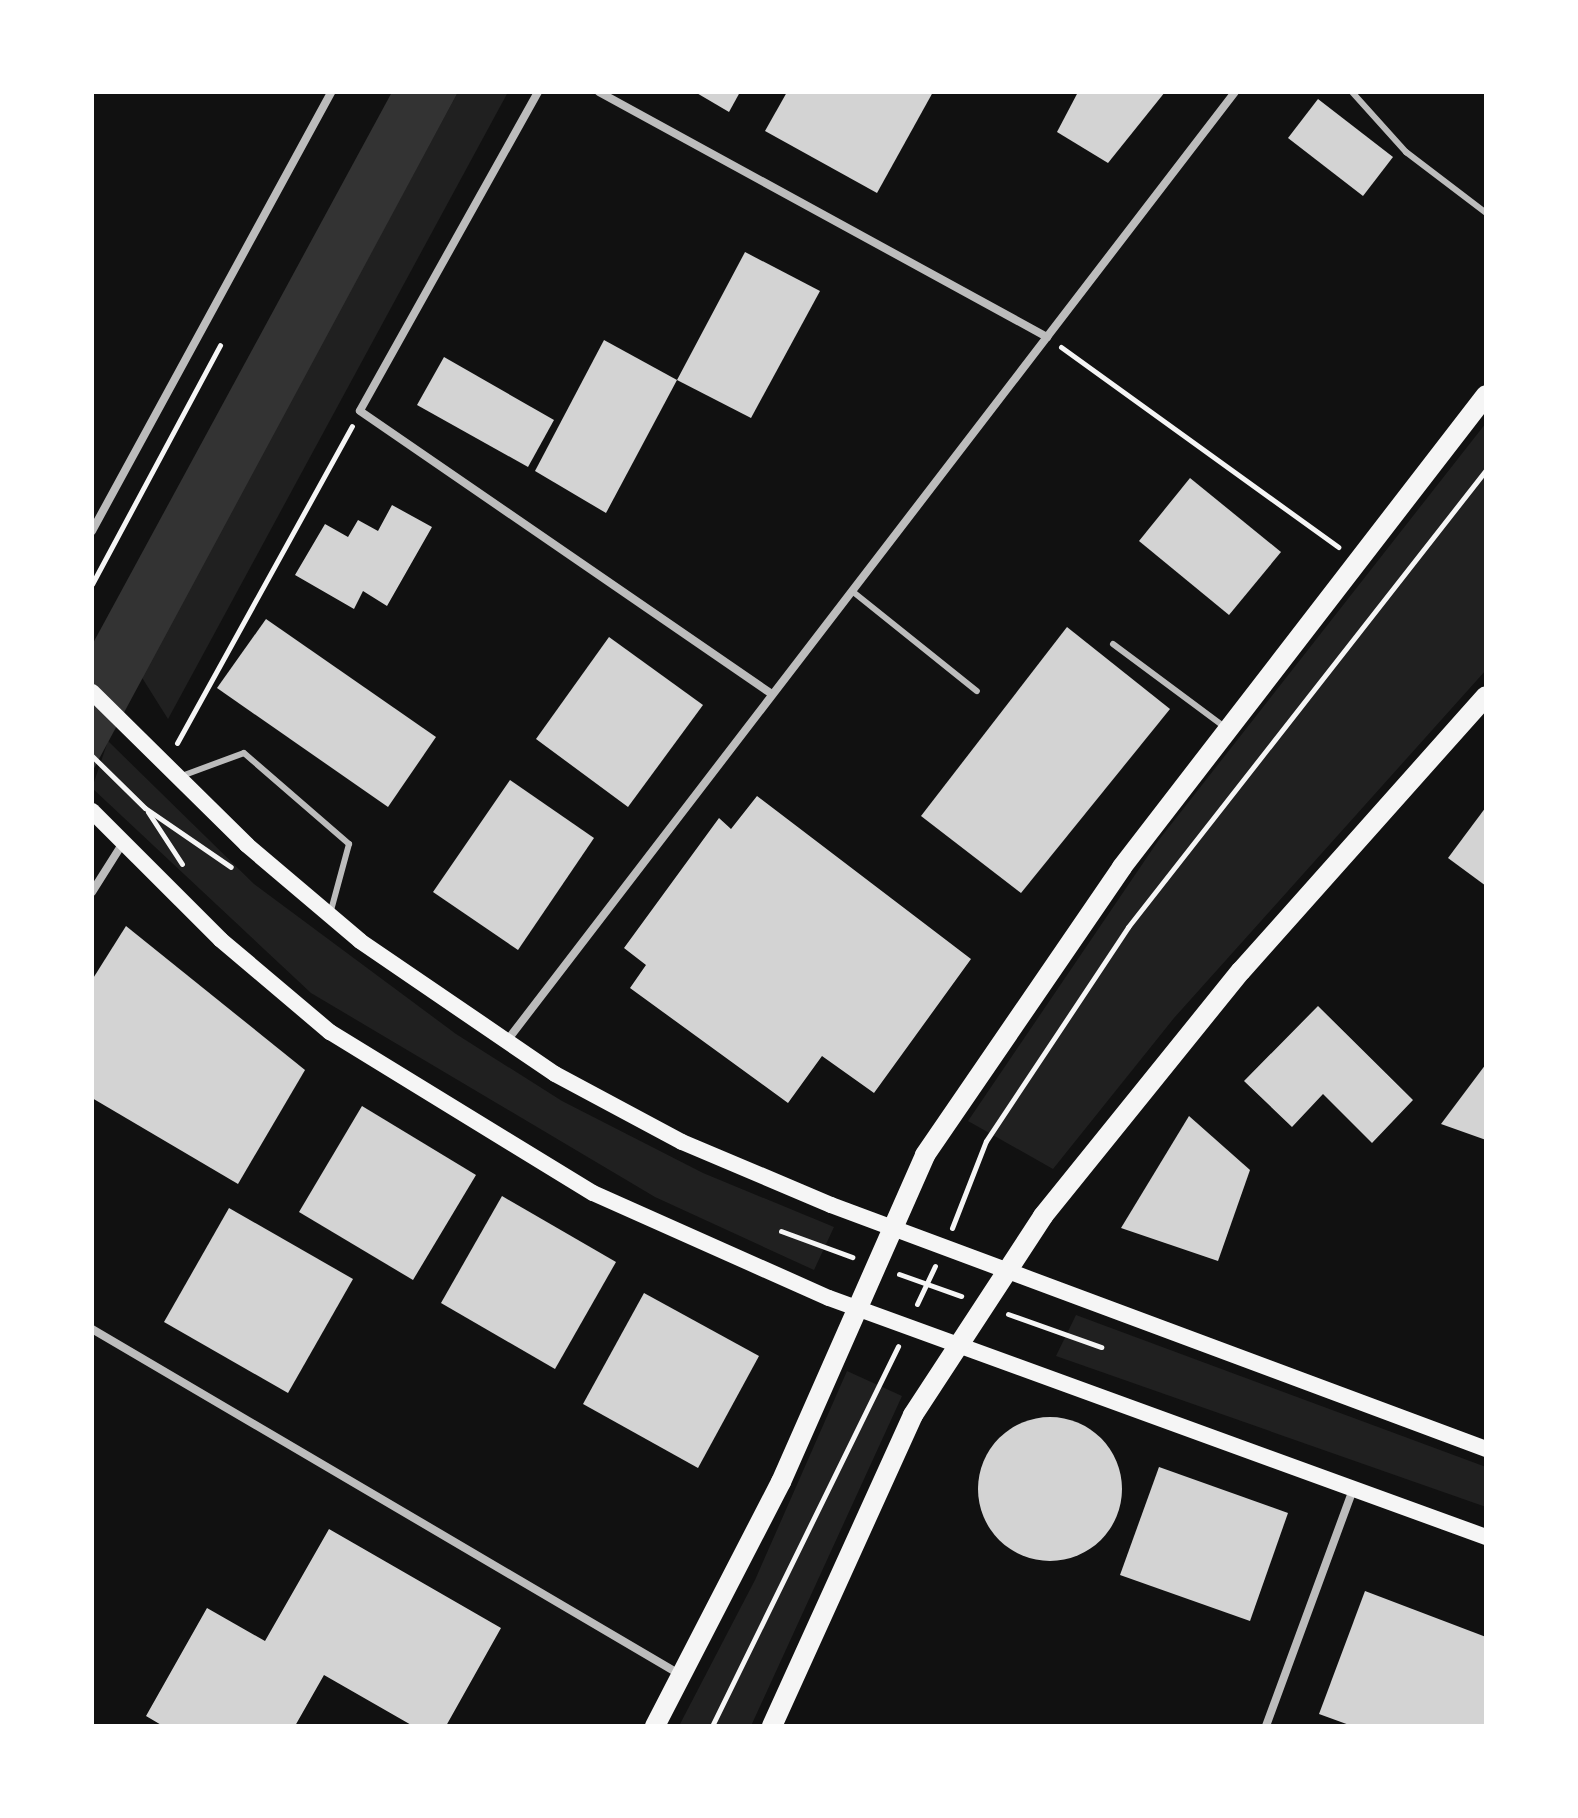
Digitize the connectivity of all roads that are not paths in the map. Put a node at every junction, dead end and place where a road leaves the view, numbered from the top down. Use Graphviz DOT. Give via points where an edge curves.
graph roads {
  1 [pos="331,92"];
  2 [pos="538,92"];
  3 [pos="599,92"];
  4 [pos="1235,92"];
  5 [pos="1352,92"];
  6 [pos="1486,213"];
  7 [pos="1047,337"];
  8 [pos="1486,395"];
  9 [pos="92,531"];
  10 [pos="852,591"];
  11 [pos="1113,644"];
  12 [pos="977,691"];
  13 [pos="92,692"];
  14 [pos="771,693"];
  15 [pos="1486,696"];
  16 [pos="1228,730"];
  17 [pos="170,771"];
  18 [pos="92,811"];
  19 [pos="123,843"];
  20 [pos="92,892"];
  21 [pos="330,914"];
  22 [pos="506,1042"];
  23 [pos="890,1226"];
  24 [pos="1008,1268"];
  25 [pos="856,1307"];
  26 [pos="92,1329"];
  27 [pos="958,1345"];
  28 [pos="1486,1449"];
  29 [pos="1353,1489"];
  30 [pos="1486,1537"];
  31 [pos="683,1677"];
  32 [pos="655,1726"];
  33 [pos="772,1726"];
  34 [pos="1266,1726"];
  1 -- 9 [label="street"];
  2 -- 14 [label="street" via="360,411"];
  3 -- 7 [label="street"];
  4 -- 7 [label="street"];
  5 -- 6 [label="lane" via="1406,152"];
  7 -- 10 [label="street"];
  8 -- 16 [label="main road"];
  10 -- 12 [label="lane"];
  10 -- 14 [label="street"];
  11 -- 16 [label="lane"];
  13 -- 17 [label="main road"];
  14 -- 22 [label="street"];
  15 -- 24 [label="main road" via="1241,971 1069,1180"];
  16 -- 23 [label="main road" via="1053,962 925,1155"];
  17 -- 21 [label="main road"];
  17 -- 21 [label="lane" via="244,753 349,844"];
  18 -- 19 [label="main road"];
  19 -- 20 [label="street"];
  19 -- 25 [label="main road" via="274,987 381,1069 593,1193"];
  21 -- 22 [label="main road"];
  22 -- 23 [label="main road" via="682,1142"];
  23 -- 24 [label="main road"];
  23 -- 25 [label="main road"];
  24 -- 27 [label="main road"];
  24 -- 28 [label="main road"];
  25 -- 27 [label="main road"];
  25 -- 31 [label="main road" via="781,1482"];
  26 -- 31 [label="street"];
  27 -- 29 [label="main road"];
  27 -- 33 [label="main road" via="905,1431"];
  29 -- 30 [label="main road"];
  29 -- 34 [label="street"];
  31 -- 32 [label="main road"];
}
